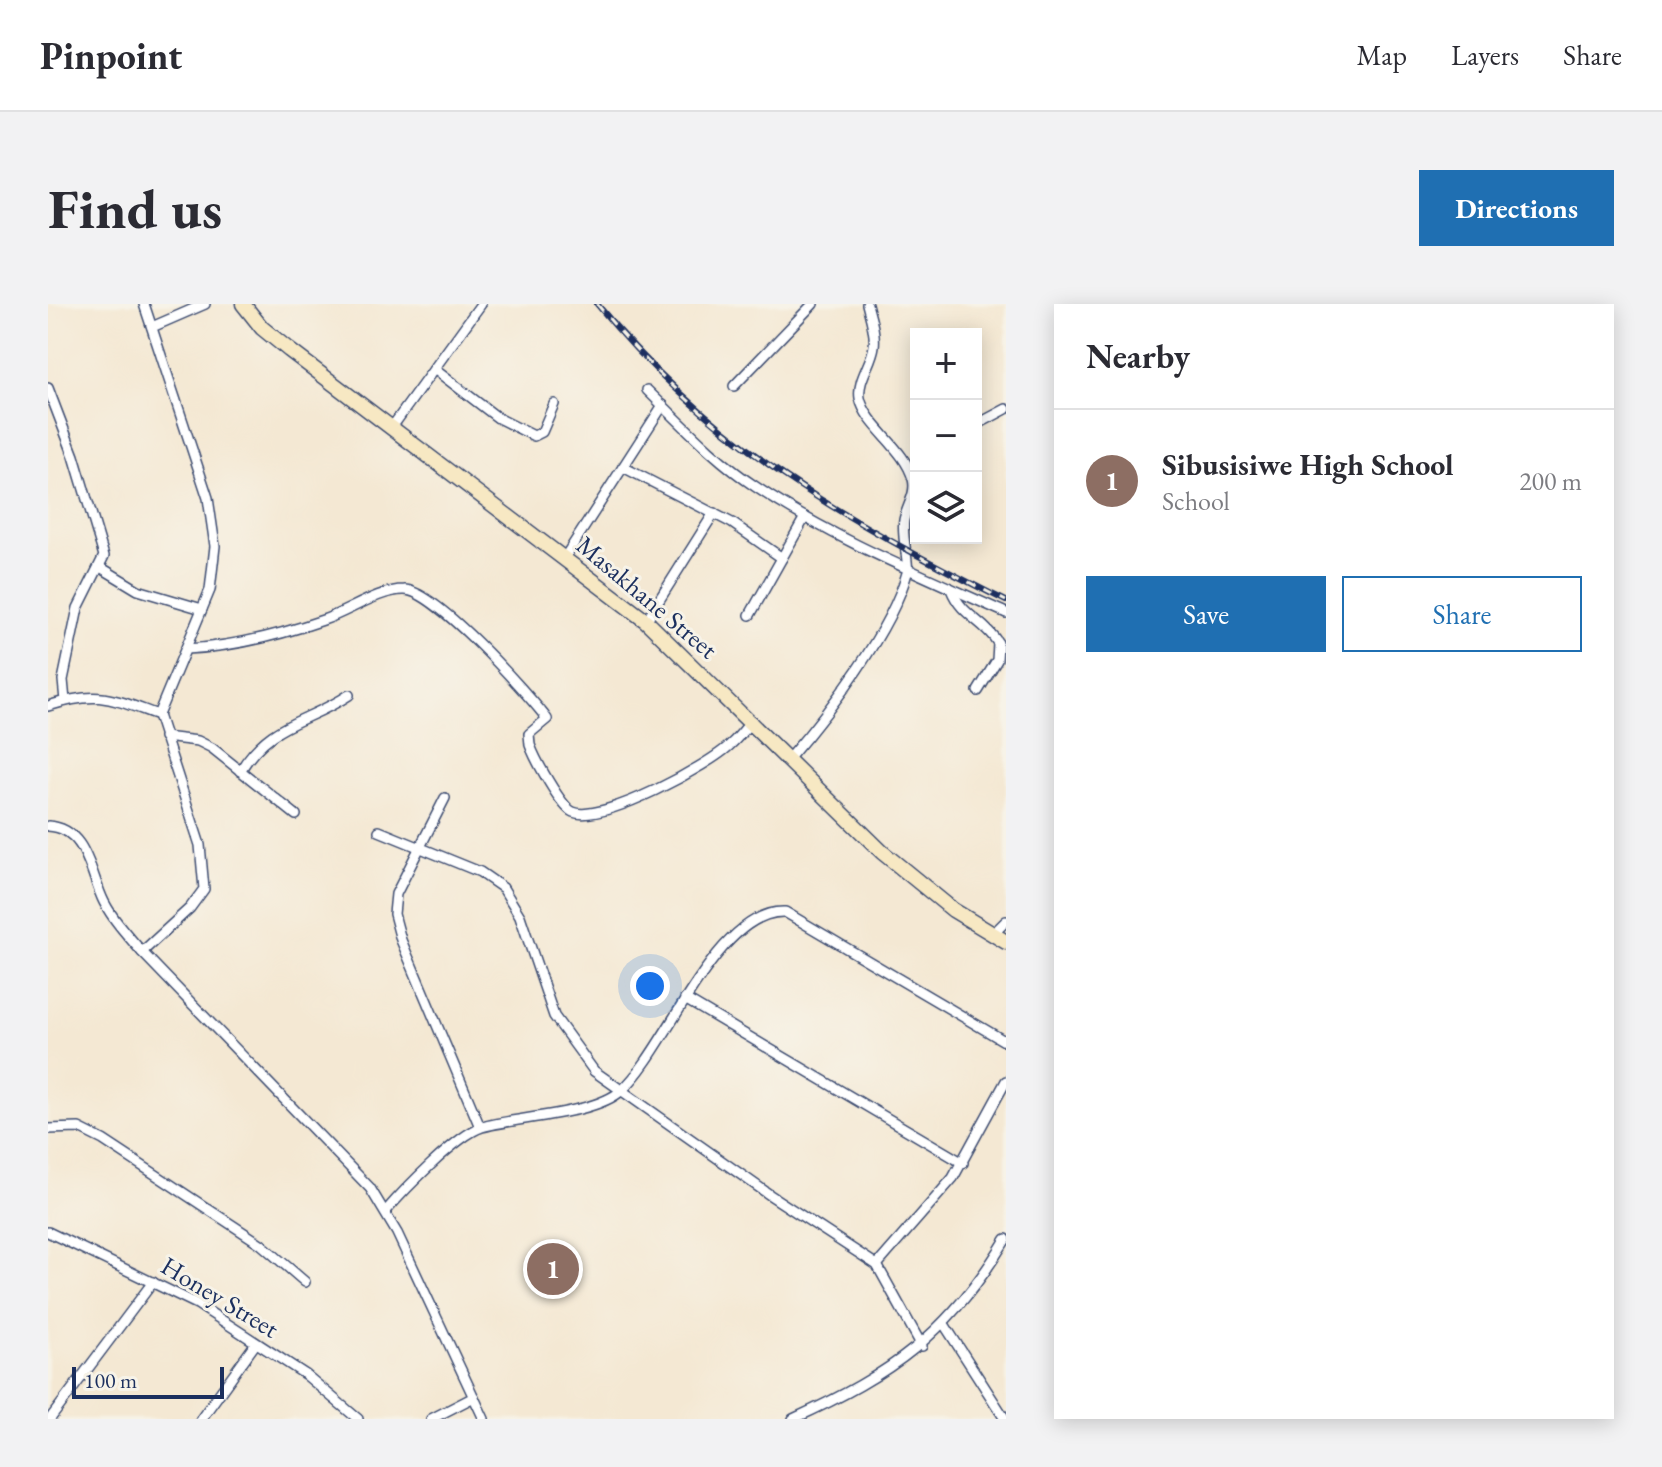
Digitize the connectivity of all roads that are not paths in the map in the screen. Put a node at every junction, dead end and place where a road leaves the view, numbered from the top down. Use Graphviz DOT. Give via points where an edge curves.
graph roads {
  1 [pos="144,304"];
  2 [pos="205,304"];
  3 [pos="243,304"];
  4 [pos="481,304"];
  5 [pos="813,304"];
  6 [pos="867,304"];
  7 [pos="152,327"];
  8 [pos="434,369"];
  9 [pos="734,386"];
  10 [pos="48,388"];
  11 [pos="647,390"];
  12 [pos="554,404"];
  13 [pos="663,405"];
  14 [pos="1006,409"];
  15 [pos="982,422"];
  16 [pos="392,427"];
  17 [pos="623,467"];
  18 [pos="910,475"];
  19 [pos="910,504"];
  20 [pos="714,513"];
  21 [pos="805,517"];
  22 [pos="565,557"];
  23 [pos="782,558"];
  24 [pos="100,567"];
  25 [pos="909,570"];
  26 [pos="951,589"];
  27 [pos="202,609"];
  28 [pos="1006,613"];
  29 [pos="750,615"];
  30 [pos="646,621"];
  31 [pos="186,649"];
  32 [pos="978,691"];
  33 [pos="349,695"];
  34 [pos="65,701"];
  35 [pos="48,706"];
  36 [pos="158,715"];
  37 [pos="752,721"];
  38 [pos="164,737"];
  39 [pos="790,757"];
  40 [pos="240,771"];
  41 [pos="445,798"];
  42 [pos="296,815"];
  43 [pos="48,826"];
  44 [pos="379,831"];
  45 [pos="419,848"];
  46 [pos="1006,921"];
  47 [pos="999,939"];
  48 [pos="142,952"];
  49 [pos="685,999"];
  50 [pos="1006,1042"];
  51 [pos="1006,1081"];
  52 [pos="622,1092"];
  53 [pos="480,1127"];
  54 [pos="48,1129"];
  55 [pos="963,1163"];
  56 [pos="386,1211"];
  57 [pos="48,1232"];
  58 [pos="1006,1239"];
  59 [pos="877,1265"];
  60 [pos="153,1282"];
  61 [pos="305,1282"];
  62 [pos="944,1324"];
  63 [pos="256,1343"];
  64 [pos="922,1346"];
  65 [pos="474,1397"];
  66 [pos="50,1419"];
  67 [pos="201,1419"];
  68 [pos="358,1419"];
  69 [pos="431,1419"];
  70 [pos="484,1419"];
  71 [pos="793,1419"];
  72 [pos="1005,1419"];
  1 -- 7 [label="street"];
  2 -- 7 [label="street"];
  3 -- 16 [label="street, Masakhane Street" via="262,328"];
  4 -- 8 [label="street"];
  5 -- 9 [label="street"];
  6 -- 18 [label="street" via="875,343 860,400"];
  7 -- 27 [label="street" via="214,521 215,563"];
  8 -- 12 [label="street" via="498,418 534,436 542,432"];
  8 -- 16 [label="street"];
  10 -- 24 [label="street" via="101,542"];
  11 -- 13 [label="street"];
  13 -- 17 [label="street"];
  13 -- 21 [label="street" via="711,453"];
  14 -- 15 [label="street"];
  16 -- 22 [label="street, Masakhane Street"];
  17 -- 20 [label="street"];
  17 -- 22 [label="street"];
  19 -- 25 [label="street" via="902,542"];
  20 -- 23 [label="street"];
  20 -- 30 [label="street"];
  21 -- 23 [label="street"];
  21 -- 25 [label="street"];
  22 -- 30 [label="street, Masakhane Street"];
  23 -- 29 [label="street"];
  24 -- 27 [label="street" via="138,590"];
  24 -- 34 [label="street" via="78,608 63,680"];
  25 -- 26 [label="street"];
  25 -- 39 [label="street" via="876,636"];
  26 -- 28 [label="street"];
  26 -- 32 [label="street" via="958,607 998,643 997,660"];
  27 -- 31 [label="street"];
  30 -- 37 [label="street, Masakhane Street"];
  31 -- 36 [label="street"];
  31 -- 37 [label="street" via="224,647 322,620 391,592 415,592 452,616 547,719 529,734 530,745 565,806 580,813 610,809 653,791 721,752"];
  33 -- 40 [label="street" via="275,732"];
  34 -- 35 [label="street"];
  34 -- 36 [label="street" via="104,696"];
  36 -- 38 [label="street"];
  37 -- 39 [label="street, Masakhane Street"];
  38 -- 40 [label="street" via="198,741"];
  38 -- 48 [label="street" via="200,845 204,889"];
  39 -- 47 [label="street, Masakhane Street" via="882,852 953,910"];
  40 -- 42 [label="street"];
  41 -- 45 [label="street"];
  43 -- 48 [label="street" via="79,841 104,902"];
  44 -- 45 [label="street"];
  45 -- 52 [label="street" via="480,872 507,892 554,1016 594,1071"];
  45 -- 53 [label="street" via="396,894 394,914"];
  46 -- 47 [label="street"];
  48 -- 56 [label="street" via="341,1156"];
  49 -- 50 [label="street" via="745,924 761,914 785,912"];
  49 -- 52 [label="street"];
  49 -- 55 [label="street"];
  51 -- 55 [label="street"];
  52 -- 53 [label="street" via="531,1121"];
  52 -- 59 [label="street"];
  53 -- 56 [label="street" via="431,1165"];
  54 -- 61 [label="street" via="79,1128 103,1140 261,1244"];
  55 -- 59 [label="street"];
  56 -- 65 [label="street"];
  57 -- 60 [label="street, Honey Street"];
  58 -- 62 [label="street"];
  59 -- 64 [label="street"];
  60 -- 63 [label="street, Honey Street"];
  60 -- 66 [label="street"];
  62 -- 64 [label="street"];
  62 -- 72 [label="street"];
  63 -- 67 [label="street"];
  63 -- 68 [label="street, Honey Street" via="306,1375"];
  64 -- 71 [label="street" via="840,1398"];
  65 -- 69 [label="street"];
  65 -- 70 [label="street"];
}
